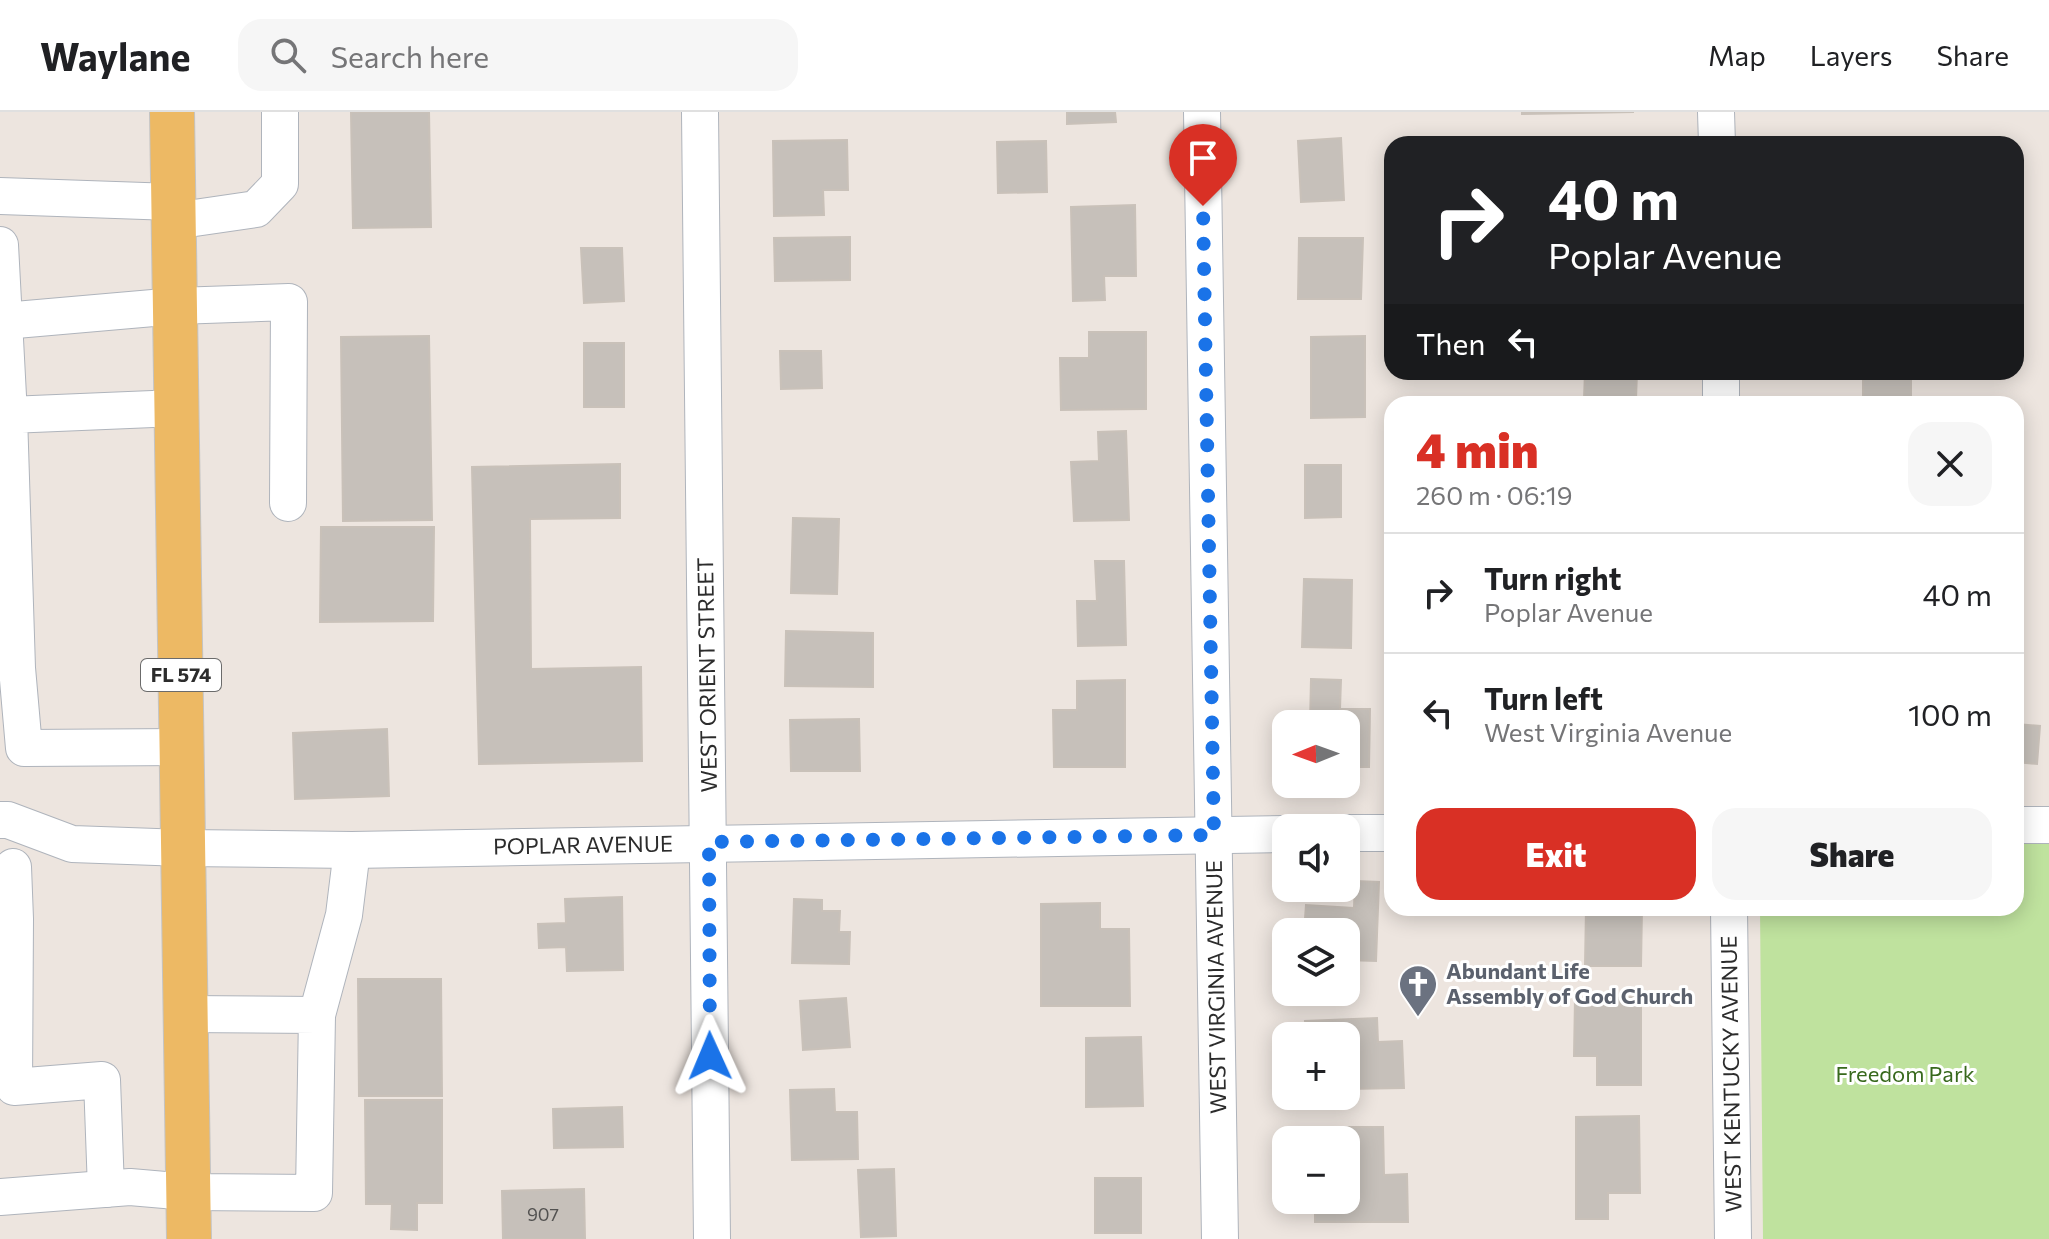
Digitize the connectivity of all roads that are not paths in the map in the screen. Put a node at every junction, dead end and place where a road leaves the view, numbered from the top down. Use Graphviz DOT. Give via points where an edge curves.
graph roads {
  1 [pos="172,112"];
  2 [pos="280,112"];
  3 [pos="700,112"];
  4 [pos="1202,112"];
  5 [pos="1716,112"];
  6 [pos="1717,136"];
  7 [pos="0,196"];
  8 [pos="174,212"];
  9 [pos="0,245"];
  10 [pos="176,306"];
  11 [pos="4,321"];
  12 [pos="177,408"];
  13 [pos="9,415"];
  14 [pos="288,503"];
  15 [pos="182,747"];
  16 [pos="0,820"];
  17 [pos="2024,825"];
  18 [pos="2049,825"];
  19 [pos="1360,833"];
  20 [pos="1384,833"];
  21 [pos="1272,834"];
  22 [pos="1214,835"];
  23 [pos="709,842"];
  24 [pos="72,844"];
  25 [pos="184,848"];
  26 [pos="352,850"];
  27 [pos="6,867"];
  28 [pos="1729,916"];
  29 [pos="185,1014"];
  30 [pos="317,1015"];
  31 [pos="106,1189"];
  32 [pos="188,1192"];
  33 [pos="0,1197"];
  34 [pos="189,1239"];
  35 [pos="712,1239"];
  36 [pos="1220,1239"];
  37 [pos="1733,1239"];
  1 -- 8 [label="main road, FL 574"];
  2 -- 8 [label="street" via="280,184 256,209"];
  3 -- 23 [label="street, WEST ORIENT STREET"];
  4 -- 22 [label="street, WEST VIRGINIA AVENUE"];
  5 -- 6 [label="street"];
  7 -- 8 [label="street"];
  8 -- 10 [label="main road, FL 574"];
  9 -- 11 [label="street"];
  10 -- 11 [label="street"];
  10 -- 12 [label="main road, FL 574"];
  10 -- 14 [label="street" via="289,302"];
  11 -- 13 [label="street"];
  12 -- 13 [label="street"];
  12 -- 15 [label="main road, FL 574"];
  13 -- 15 [label="street" via="24,748"];
  15 -- 25 [label="main road, FL 574"];
  16 -- 24 [label="street, POPLAR AVENUE"];
  17 -- 18 [label="street"];
  19 -- 20 [label="street"];
  21 -- 22 [label="street, POPLAR AVENUE"];
  22 -- 23 [label="street, POPLAR AVENUE"];
  22 -- 36 [label="street, WEST VIRGINIA AVENUE"];
  23 -- 26 [label="street, POPLAR AVENUE"];
  23 -- 35 [label="street, WEST ORIENT STREET"];
  24 -- 25 [label="street, POPLAR AVENUE"];
  24 -- 27 [label="street, POPLAR AVENUE"];
  25 -- 26 [label="street, POPLAR AVENUE"];
  25 -- 29 [label="main road, FL 574"];
  26 -- 30 [label="street" via="344,915"];
  27 -- 31 [label="street" via="15,919 14,1087 102,1080"];
  28 -- 37 [label="street, WEST KENTUCKY AVENUE"];
  29 -- 30 [label="street"];
  29 -- 32 [label="main road, FL 574"];
  30 -- 32 [label="street" via="314,1193"];
  31 -- 32 [label="street"];
  31 -- 33 [label="street"];
  32 -- 34 [label="main road, FL 574"];
}
